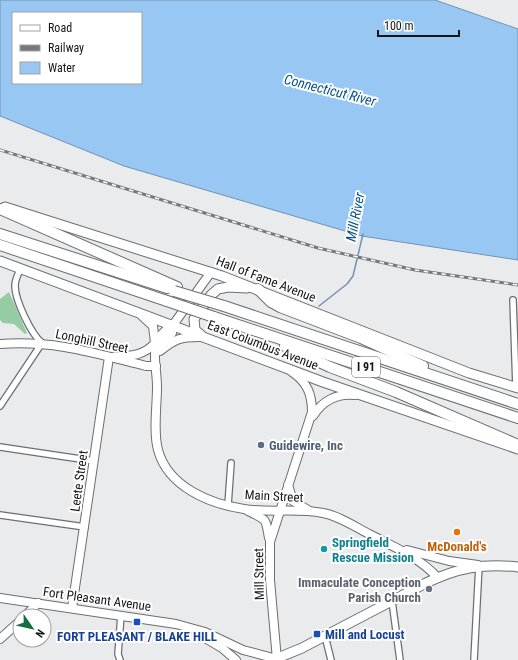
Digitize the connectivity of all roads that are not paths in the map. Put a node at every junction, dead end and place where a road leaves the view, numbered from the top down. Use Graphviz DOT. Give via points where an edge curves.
graph roads {
  1 [pos="0,208"];
  2 [pos="0,234"];
  3 [pos="0,245"];
  4 [pos="0,250"];
  5 [pos="0,261"];
  6 [pos="53,264"];
  7 [pos="21,268"];
  8 [pos="211,272"];
  9 [pos="176,289"];
  10 [pos="258,289"];
  11 [pos="513,300"];
  12 [pos="129,308"];
  13 [pos="173,325"];
  14 [pos="253,330"];
  15 [pos="204,337"];
  16 [pos="516,338"];
  17 [pos="42,343"];
  18 [pos="0,344"];
  19 [pos="155,344"];
  20 [pos="160,351"];
  21 [pos="109,356"];
  22 [pos="156,366"];
  23 [pos="286,368"];
  24 [pos="465,386"];
  25 [pos="517,388"];
  26 [pos="360,395"];
  27 [pos="518,404"];
  28 [pos="0,406"];
  29 [pos="518,418"];
  30 [pos="310,422"];
  31 [pos="518,445"];
  32 [pos="0,447"];
  33 [pos="518,449"];
  34 [pos="94,461"];
  35 [pos="231,463"];
  36 [pos="288,485"];
  37 [pos="228,505"];
  38 [pos="244,509"];
  39 [pos="279,510"];
  40 [pos="315,512"];
  41 [pos="0,515"];
  42 [pos="85,527"];
  43 [pos="270,542"];
  44 [pos="393,546"];
  45 [pos="479,565"];
  46 [pos="518,567"];
  47 [pos="438,578"];
  48 [pos="0,598"];
  49 [pos="392,601"];
  50 [pos="38,603"];
  51 [pos="33,608"];
  52 [pos="72,608"];
  53 [pos="121,615"];
  54 [pos="12,628"];
  55 [pos="189,628"];
  56 [pos="325,636"];
  57 [pos="0,639"];
  58 [pos="120,660"];
  59 [pos="236,660"];
  60 [pos="276,660"];
  61 [pos="331,660"];
  62 [pos="400,660"];
  63 [pos="474,660"];
  1 -- 8 [label="main road, Hall of Fame Avenue"];
  1 -- 9 [label="highway"];
  2 -- 9 [label="highway"];
  3 -- 6 [label="highway, I 91"];
  4 -- 6 [label="highway"];
  5 -- 7 [label="main road, East Columbus Avenue"];
  6 -- 14 [label="highway, I 91, bridge"];
  7 -- 12 [label="main road, East Columbus Avenue"];
  7 -- 17 [label="street" via="15,282 17,298 35,336"];
  8 -- 10 [label="main road, Hall of Fame Avenue"];
  8 -- 13 [label="main road, Main Street"];
  9 -- 24 [label="highway, I 91, bridge"];
  10 -- 15 [label="main road" via="225,287 213,293 194,319 195,330"];
  10 -- 24 [label="highway" via="280,307 371,342"];
  10 -- 25 [label="main road, Hall of Fame Avenue" via="460,369"];
  11 -- 16 [label="street"];
  12 -- 13 [label="main road, East Columbus Avenue"];
  12 -- 19 [label="main road" via="151,322"];
  13 -- 15 [label="main road, East Columbus Avenue"];
  13 -- 19 [label="main road, Main Street" via="164,330"];
  13 -- 20 [label="main road, Main Street" via="172,333"];
  14 -- 29 [label="highway, I 91"];
  14 -- 31 [label="highway" via="319,363 396,392"];
  15 -- 20 [label="main road" via="182,337 173,340"];
  15 -- 23 [label="main road, East Columbus Avenue"];
  16 -- 25 [label="street"];
  17 -- 18 [label="main road, Longhill Street"];
  17 -- 21 [label="main road, Longhill Street" via="80,348"];
  17 -- 28 [label="street"];
  19 -- 21 [label="main road" via="150,349 131,356"];
  19 -- 22 [label="main road, Main Street" via="153,353"];
  20 -- 22 [label="main road, Main Street"];
  21 -- 22 [label="main road, Longhill Street" via="146,366"];
  21 -- 34 [label="main road, Leete Street"];
  22 -- 37 [label="main road, Main Street" via="158,448 162,461 184,487"];
  23 -- 26 [label="main road, East Columbus Avenue"];
  23 -- 30 [label="main road, Mill Street" via="308,387 312,403"];
  24 -- 27 [label="highway, I 91"];
  26 -- 30 [label="main road, Mill Street" via="333,397 318,409"];
  26 -- 33 [label="main road, East Columbus Avenue"];
  30 -- 36 [label="main road, Mill Street"];
  32 -- 34 [label="street"];
  34 -- 42 [label="main road, Leete Street"];
  35 -- 37 [label="street"];
  36 -- 39 [label="main road, Mill Street"];
  36 -- 40 [label="main road" via="294,502"];
  37 -- 38 [label="main road, Main Street"];
  38 -- 39 [label="main road, Main Street"];
  38 -- 43 [label="main road" via="265,520 269,528"];
  39 -- 40 [label="main road, Main Street"];
  39 -- 43 [label="main road, Mill Street"];
  40 -- 44 [label="main road, Main Street" via="338,517"];
  41 -- 42 [label="street"];
  42 -- 52 [label="main road, Leete Street"];
  43 -- 60 [label="main road, Mill Street"];
  44 -- 45 [label="main road, Main Street" via="441,559"];
  44 -- 47 [label="main road, Main Street" via="425,566"];
  45 -- 46 [label="main road, Main Street"];
  45 -- 47 [label="main road, Main Street"];
  45 -- 63 [label="street"];
  47 -- 49 [label="main road"];
  48 -- 50 [label="main road, Fort Pleasant Avenue"];
  49 -- 56 [label="main road"];
  49 -- 62 [label="street"];
  50 -- 51 [label="main road"];
  50 -- 52 [label="main road, Fort Pleasant Avenue"];
  52 -- 53 [label="main road, Fort Pleasant Avenue"];
  53 -- 55 [label="main road, Fort Pleasant Avenue"];
  53 -- 58 [label="street" via="118,654"];
  54 -- 57 [label="main road"];
  55 -- 59 [label="main road, Fort Pleasant Avenue" via="222,648"];
  55 -- 60 [label="main road, Fort Pleasant Avenue" via="205,632 243,650"];
  56 -- 60 [label="main road"];
  56 -- 61 [label="street"];
}
